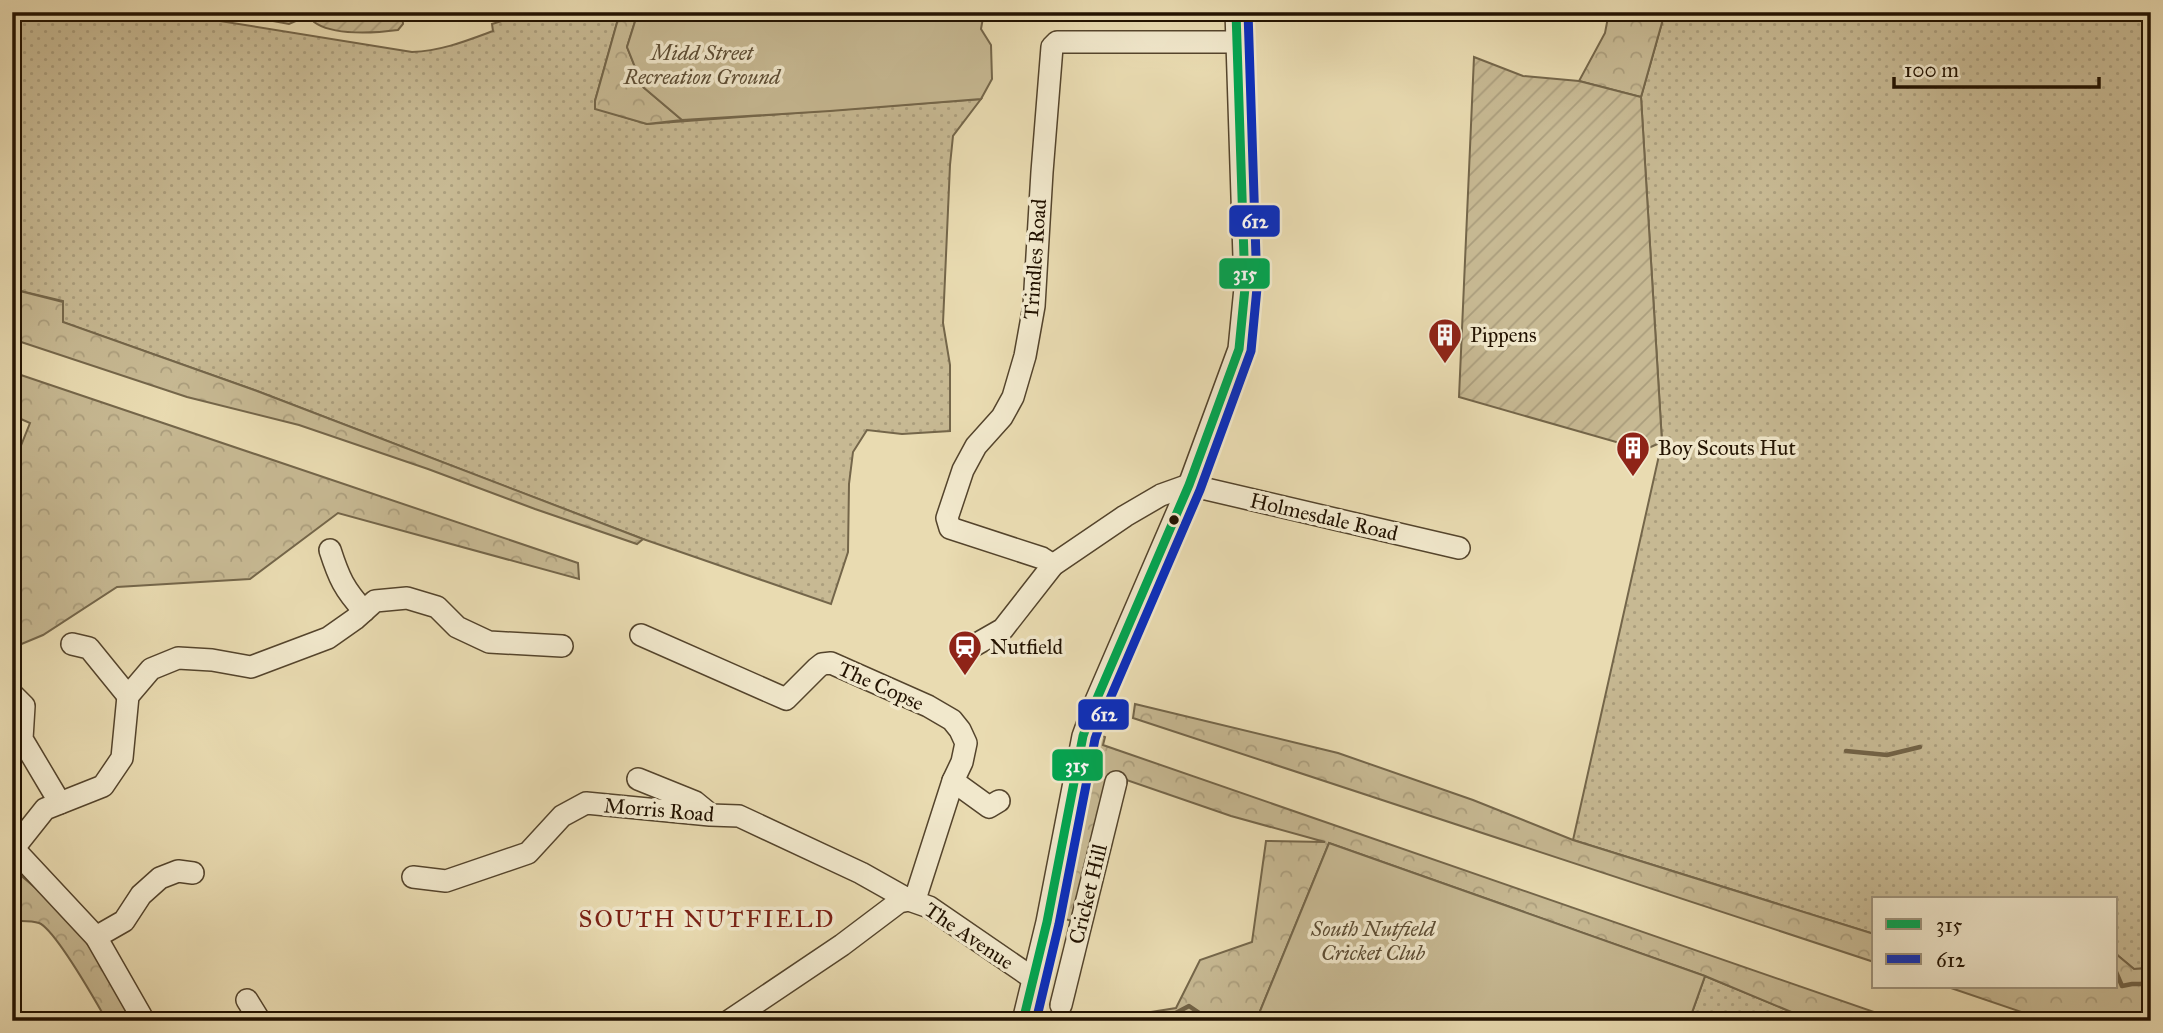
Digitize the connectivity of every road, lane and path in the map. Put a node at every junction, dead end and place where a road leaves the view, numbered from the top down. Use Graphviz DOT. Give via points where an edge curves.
graph roads {
  1 [pos="1236,12"];
  2 [pos="1237,42"];
  3 [pos="1188,485"];
  4 [pos="1459,548"];
  5 [pos="330,550"];
  6 [pos="1052,565"];
  7 [pos="363,611"];
  8 [pos="641,635"];
  9 [pos="975,645"];
  10 [pos="80,646"];
  11 [pos="562,646"];
  12 [pos="12,694"];
  13 [pos="128,696"];
  14 [pos="638,779"];
  15 [pos="953,781"];
  16 [pos="1116,782"];
  17 [pos="999,802"];
  18 [pos="60,803"];
  19 [pos="710,815"];
  20 [pos="13,847"];
  21 [pos="194,873"];
  22 [pos="412,877"];
  23 [pos="909,900"];
  24 [pos="1047,922"];
  25 [pos="96,937"];
  26 [pos="1077,938"];
  27 [pos="1034,979"];
  28 [pos="247,1000"];
  29 [pos="1061,1005"];
  30 [pos="144,1021"];
  31 [pos="260,1021"];
  32 [pos="729,1021"];
  33 [pos="1023,1021"];
  1 -- 2 [label="street"];
  2 -- 3 [label="street" via="1245,288 1239,349"];
  2 -- 6 [label="street, Trindles Road" via="1057,42 1052,47 1034,306 1026,356 1002,417 976,446 963,470 947,518 950,528"];
  3 -- 4 [label="street, Holmesdale Road"];
  3 -- 6 [label="street" via="1125,516"];
  3 -- 24 [label="street" via="1083,736"];
  5 -- 7 [label="street" via="339,579"];
  6 -- 9 [label="street" via="1003,629"];
  7 -- 11 [label="street" via="375,601 407,598 437,607 457,627 489,642"];
  7 -- 13 [label="street" via="328,638 251,667 178,657 151,669"];
  8 -- 15 [label="street, The Copse" via="786,699 822,664 831,663 883,686 952,720 960,730 966,743"];
  10 -- 13 [label="street"];
  12 -- 18 [label="street" via="24,706 22,738"];
  13 -- 18 [label="street" via="122,758 103,786"];
  14 -- 19 [label="street" via="695,802"];
  15 -- 17 [label="street" via="989,807"];
  15 -- 23 [label="street" via="917,892"];
  16 -- 26 [label="street, Cricket Hill"];
  18 -- 20 [label="street" via="45,809"];
  19 -- 22 [label="street, Morris Road" via="586,803 562,816 528,853 446,881"];
  19 -- 23 [label="street, Morris Road" via="739,816"];
  20 -- 25 [label="street"];
  21 -- 25 [label="street" via="178,871 160,878 141,895 124,922"];
  23 -- 27 [label="street, The Avenue" via="929,906"];
  23 -- 32 [label="street, The Avenue"];
  24 -- 26 [label="street"];
  24 -- 27 [label="street"];
  25 -- 30 [label="street"];
  26 -- 29 [label="street, Cricket Hill"];
  27 -- 33 [label="street"];
  28 -- 31 [label="street"];
}
